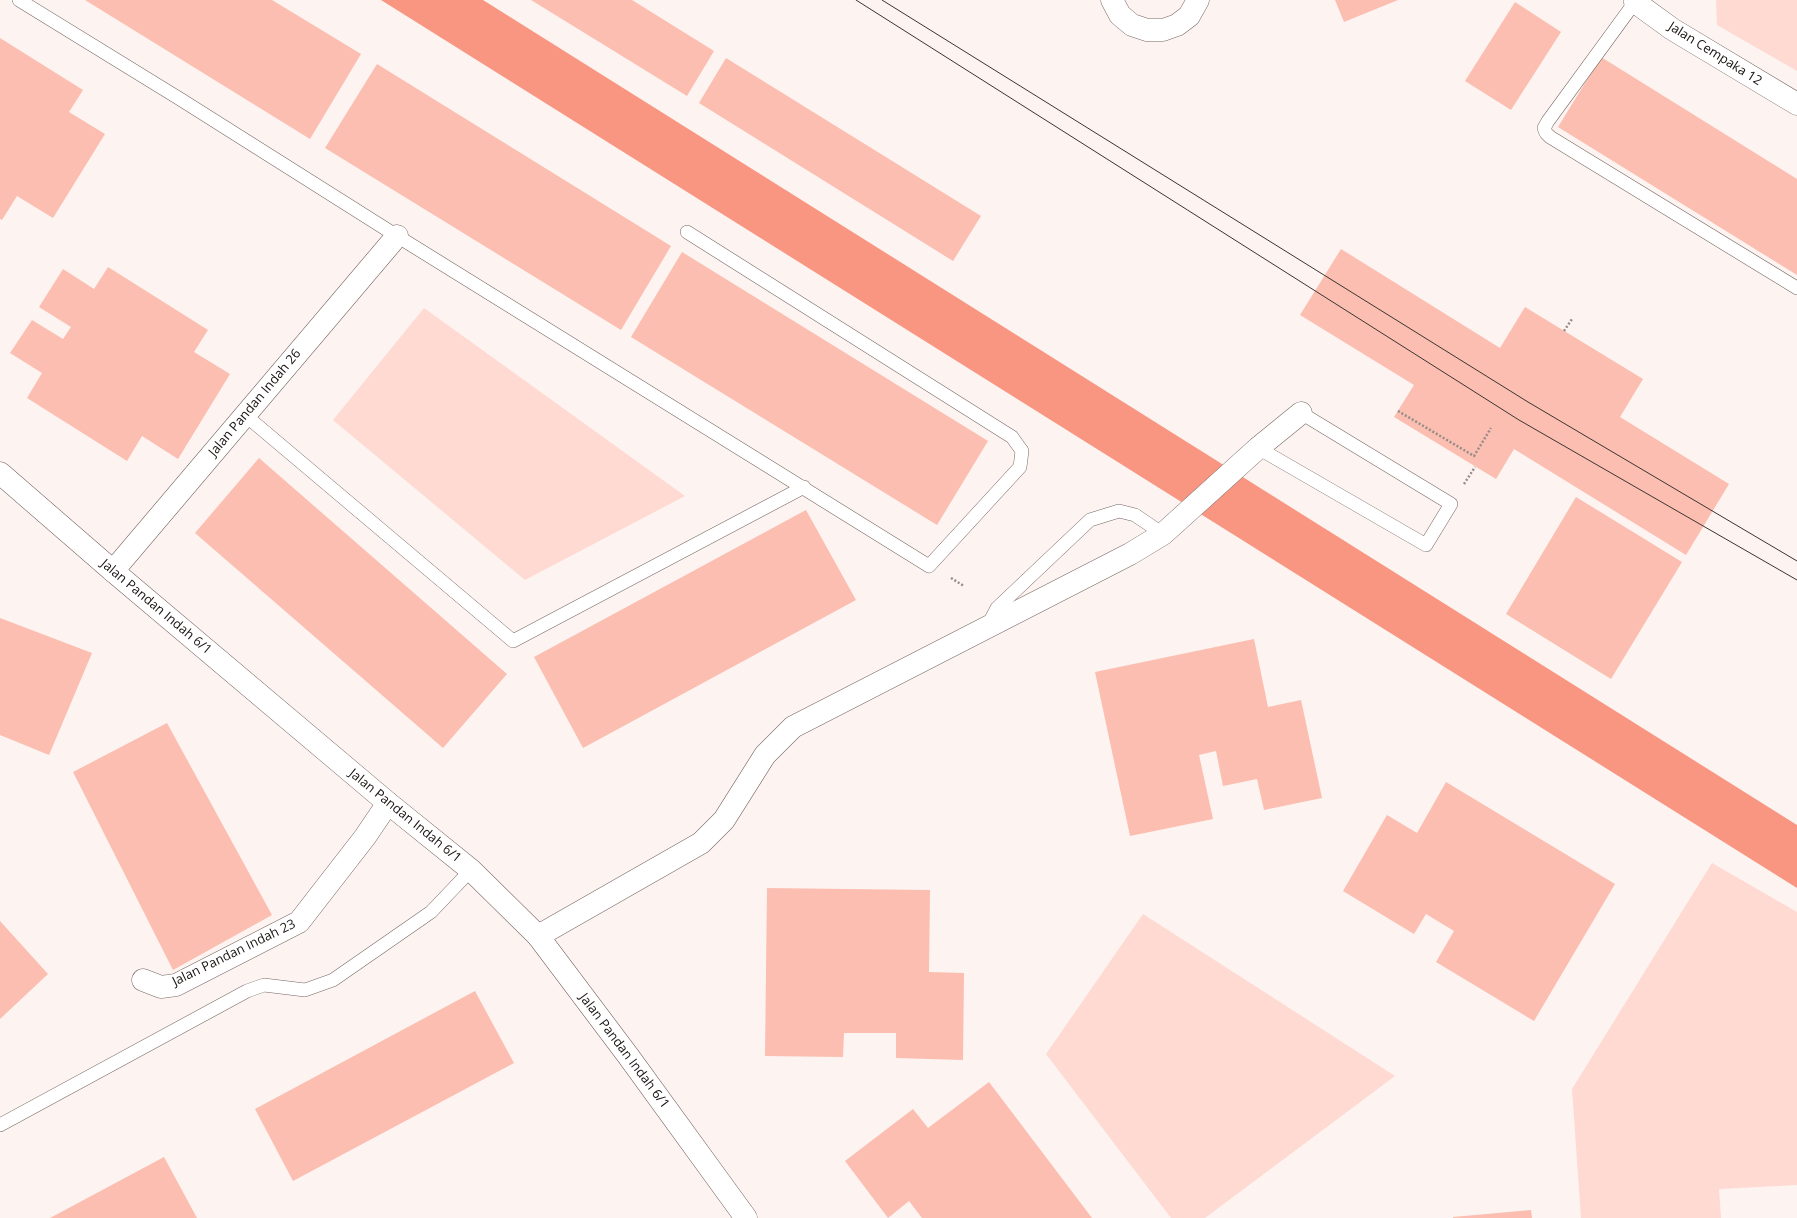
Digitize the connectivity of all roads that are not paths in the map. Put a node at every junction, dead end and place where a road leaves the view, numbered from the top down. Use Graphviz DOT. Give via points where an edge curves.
graph roads {
  1 [pos="19,0"];
  2 [pos="1112,0"];
  3 [pos="1198,0"];
  4 [pos="1634,1"];
  5 [pos="1797,104"];
  6 [pos="687,232"];
  7 [pos="397,236"];
  8 [pos="1797,288"];
  9 [pos="1301,412"];
  10 [pos="245,415"];
  11 [pos="1251,454"];
  12 [pos="0,473"];
  13 [pos="804,487"];
  14 [pos="1163,534"];
  15 [pos="112,571"];
  16 [pos="986,628"];
  17 [pos="388,803"];
  18 [pos="471,870"];
  19 [pos="538,936"];
  20 [pos="143,980"];
  21 [pos="0,1125"];
  22 [pos="746,1218"];
  1 -- 7 [label="lane"];
  2 -- 3 [label="street" via="1120,15 1132,25 1148,30 1163,30 1177,25 1189,16"];
  4 -- 5 [label="street, Jalan Cempaka 12" via="1672,29"];
  4 -- 8 [label="lane" via="1548,120 1544,128 1546,133"];
  6 -- 13 [label="lane" via="1012,437 1022,451 1020,467 929,566"];
  7 -- 10 [label="street, Jalan Pandan Indah 26"];
  7 -- 13 [label="lane"];
  9 -- 11 [label="street"];
  9 -- 11 [label="lane" via="1451,504 1426,545"];
  10 -- 13 [label="lane" via="513,641"];
  10 -- 15 [label="street, Jalan Pandan Indah 26"];
  11 -- 14 [label="street"];
  12 -- 15 [label="street, Jalan Pandan Indah 6/1"];
  14 -- 16 [label="street" via="1130,554"];
  14 -- 16 [label="lane" via="1135,515 1119,511 1090,520 998,608"];
  15 -- 17 [label="street, Jalan Pandan Indah 6/1"];
  16 -- 19 [label="street" via="793,727 764,755 724,820 702,843"];
  17 -- 18 [label="street, Jalan Pandan Indah 6/1"];
  17 -- 20 [label="street, Jalan Pandan Indah 23" via="299,922 176,985 161,987"];
  18 -- 19 [label="street, Jalan Pandan Indah 6/1"];
  18 -- 21 [label="lane" via="431,912 332,980 305,990 264,985 247,991"];
  19 -- 22 [label="street, Jalan Pandan Indah 6/1" via="629,1056"];
}
